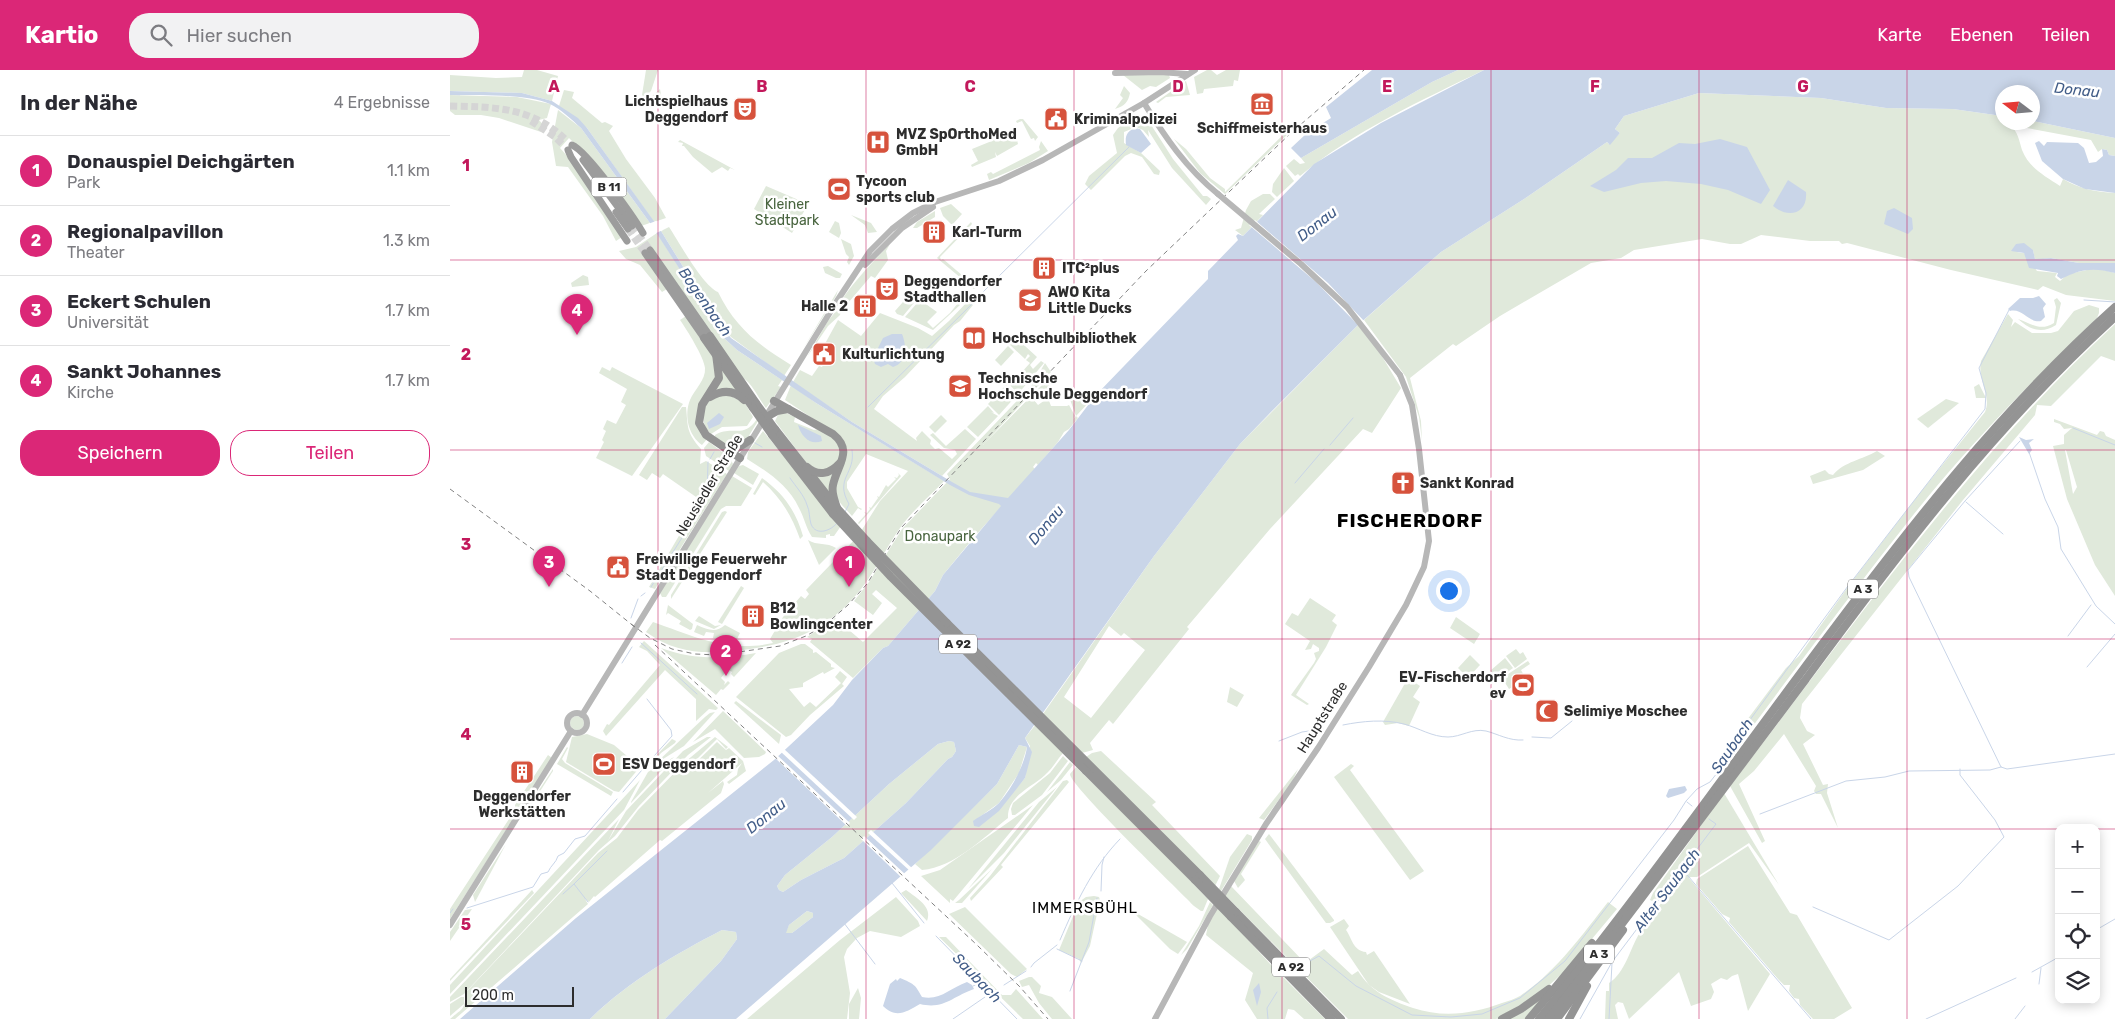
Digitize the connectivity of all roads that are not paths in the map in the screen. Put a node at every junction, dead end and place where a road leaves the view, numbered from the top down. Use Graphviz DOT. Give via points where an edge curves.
graph roads {
  1 [pos="1195,70"];
  2 [pos="1115,73"];
  3 [pos="1188,74"];
  4 [pos="1144,103"];
  5 [pos="568,145"];
  6 [pos="630,228"];
  7 [pos="643,233"];
  8 [pos="627,241"];
  9 [pos="647,252"];
  10 [pos="2115,307"];
  11 [pos="2115,317"];
  12 [pos="2102,324"];
  13 [pos="707,337"];
  14 [pos="716,354"];
  15 [pos="704,401"];
  16 [pos="774,401"];
  17 [pos="755,405"];
  18 [pos="788,409"];
  19 [pos="763,419"];
  20 [pos="773,432"];
  21 [pos="750,440"];
  22 [pos="721,446"];
  23 [pos="740,458"];
  24 [pos="842,460"];
  25 [pos="801,464"];
  26 [pos="835,511"];
  27 [pos="582,715"];
  28 [pos="571,731"];
  29 [pos="1649,888"];
  30 [pos="1233,914"];
  31 [pos="450,925"];
  32 [pos="1606,933"];
  33 [pos="1596,969"];
  34 [pos="1560,980"];
  35 [pos="1155,1019"];
  36 [pos="1331,1019"];
  37 [pos="1341,1019"];
  38 [pos="1502,1019"];
  39 [pos="1529,1019"];
  40 [pos="1539,1019"];
  41 [pos="1548,1019"];
  42 [pos="1557,1019"];
  43 [pos="1570,1019"];
  1 -- 3 [label="main road, Neusiedler Straße"];
  2 -- 3 [label="main road"];
  3 -- 4 [label="main road, Neusiedler Straße"];
  4 -- 16 [label="main road, Neusiedler Straße" via="1043,160 913,213 870,251"];
  4 -- 35 [label="main road, Hauptstraße, bridge" via="1181,159 1342,302 1400,375 1412,405 1429,543 1424,567 1406,605 1210,916"];
  5 -- 6 [label="highway, B 11"];
  5 -- 7 [label="highway, B 11" via="578,148"];
  5 -- 8 [label="highway, B 11" via="571,157"];
  9 -- 13 [label="highway"];
  10 -- 12 [label="highway, A 3"];
  11 -- 12 [label="highway, A 3"];
  12 -- 29 [label="highway, A 3" via="1941,502 1878,581"];
  12 -- 32 [label="highway, A 3" via="2003,420 1930,506 1872,578"];
  13 -- 14 [label="highway, A 92"];
  13 -- 17 [label="highway, A 92"];
  14 -- 15 [label="highway" via="719,378"];
  14 -- 17 [label="highway, A 92"];
  15 -- 17 [label="highway" via="715,394 730,392"];
  15 -- 22 [label="highway" via="699,416 700,427"];
  16 -- 18 [label="highway"];
  16 -- 19 [label="main road, Neusiedler Straße"];
  17 -- 20 [label="highway, A 92, bridge"];
  18 -- 19 [label="highway" via="777,410"];
  18 -- 24 [label="highway" via="835,435 842,446"];
  19 -- 21 [label="main road, Neusiedler Straße"];
  20 -- 25 [label="highway, A 92"];
  20 -- 26 [label="highway, A 92"];
  21 -- 22 [label="highway" via="735,448"];
  21 -- 23 [label="main road, Neusiedler Straße"];
  22 -- 23 [label="highway"];
  23 -- 27 [label="main road, Neusiedler Straße"];
  24 -- 25 [label="highway" via="832,470 821,474"];
  24 -- 26 [label="highway" via="832,486"];
  25 -- 26 [label="highway, A 92"];
  26 -- 30 [label="highway, A 92, bridge" via="891,577"];
  27 -- 28 [label="main road" via="574,714 569,718 567,725"];
  27 -- 28 [label="main road" via="586,721 585,728 579,732"];
  28 -- 31 [label="main road"];
  29 -- 33 [label="highway, A 3"];
  29 -- 41 [label="highway, A 3"];
  30 -- 36 [label="highway, A 92"];
  30 -- 37 [label="highway, A 92"];
  32 -- 34 [label="highway, A 3" via="1597,938"];
  32 -- 40 [label="highway, A 3"];
  33 -- 42 [label="highway, A 3"];
  33 -- 43 [label="highway, A 3"];
  34 -- 38 [label="highway"];
  34 -- 39 [label="highway, A 3"];
}
